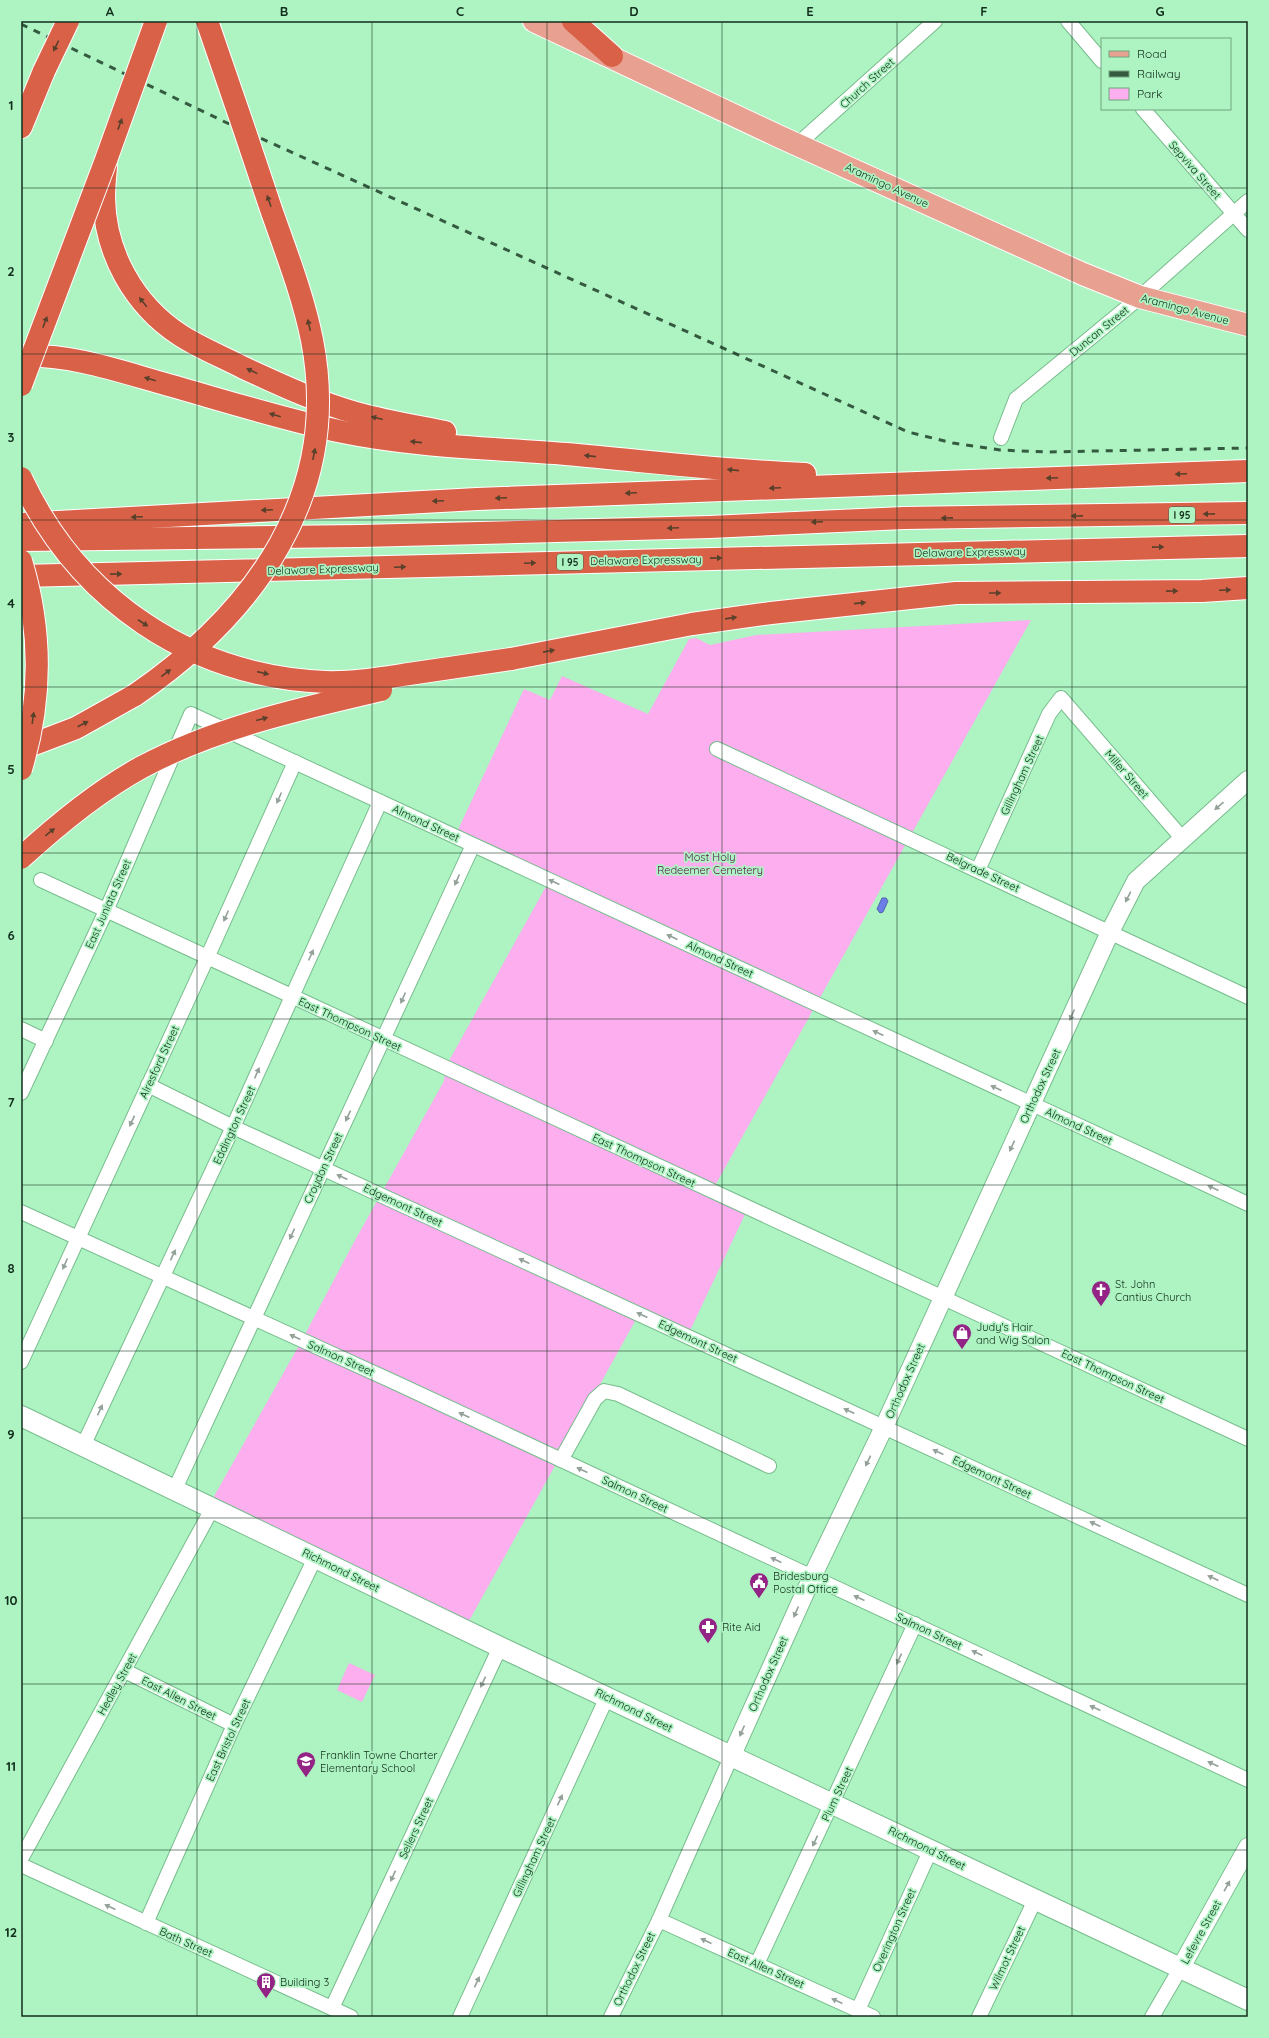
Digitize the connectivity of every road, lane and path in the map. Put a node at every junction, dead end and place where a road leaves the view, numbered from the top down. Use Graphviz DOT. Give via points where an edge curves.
graph roads {
  1 [pos="68,21"];
  2 [pos="156,21"];
  3 [pos="207,21"];
  4 [pos="534,21"];
  5 [pos="573,21"];
  6 [pos="935,21"];
  7 [pos="1068,21"];
  8 [pos="612,56"];
  9 [pos="1101,60"];
  10 [pos="44,71"];
  11 [pos="21,103"];
  12 [pos="1144,110"];
  13 [pos="21,127"];
  14 [pos="798,144"];
  15 [pos="106,160"];
  16 [pos="1248,201"];
  17 [pos="1232,214"];
  18 [pos="1248,230"];
  19 [pos="1140,297"];
  20 [pos="1248,325"];
  21 [pos="21,356"];
  22 [pos="21,385"];
  23 [pos="1001,438"];
  24 [pos="566,454"];
  25 [pos="1248,471"];
  26 [pos="21,478"];
  27 [pos="982,480"];
  28 [pos="1248,513"];
  29 [pos="21,524"];
  30 [pos="21,540"];
  31 [pos="1248,546"];
  32 [pos="21,561"];
  33 [pos="21,576"];
  34 [pos="1248,588"];
  35 [pos="511,659"];
  36 [pos="1072,710"];
  37 [pos="192,714"];
  38 [pos="21,749"];
  39 [pos="717,749"];
  40 [pos="295,762"];
  41 [pos="21,769"];
  42 [pos="1248,780"];
  43 [pos="380,802"];
  44 [pos="1182,838"];
  45 [pos="473,845"];
  46 [pos="21,858"];
  47 [pos="978,870"];
  48 [pos="41,880"];
  49 [pos="106,911"];
  50 [pos="1110,932"];
  51 [pos="207,958"];
  52 [pos="292,996"];
  53 [pos="1248,997"];
  54 [pos="21,1029"];
  55 [pos="384,1040"];
  56 [pos="46,1041"];
  57 [pos="148,1085"];
  58 [pos="21,1093"];
  59 [pos="1032,1105"];
  60 [pos="233,1127"];
  61 [pos="323,1168"];
  62 [pos="1248,1204"];
  63 [pos="21,1212"];
  64 [pos="77,1238"];
  65 [pos="162,1278"];
  66 [pos="942,1298"];
  67 [pos="253,1318"];
  68 [pos="21,1362"];
  69 [pos="21,1416"];
  70 [pos="884,1427"];
  71 [pos="1248,1439"];
  72 [pos="83,1446"];
  73 [pos="561,1460"];
  74 [pos="769,1466"];
  75 [pos="174,1491"];
  76 [pos="212,1509"];
  77 [pos="315,1558"];
  78 [pos="812,1576"];
  79 [pos="1248,1595"];
  80 [pos="915,1624"];
  81 [pos="500,1647"];
  82 [pos="125,1671"];
  83 [pos="607,1697"];
  84 [pos="234,1725"];
  85 [pos="730,1756"];
  86 [pos="1248,1780"];
  87 [pos="833,1803"];
  88 [pos="1248,1847"];
  89 [pos="931,1849"];
  90 [pos="21,1858"];
  91 [pos="21,1866"];
  92 [pos="1035,1900"];
  93 [pos="659,1920"];
  94 [pos="146,1924"];
  95 [pos="757,1964"];
  96 [pos="1180,1968"];
  97 [pos="1248,2000"];
  98 [pos="332,2008"];
  99 [pos="858,2010"];
  100 [pos="351,2017"];
  101 [pos="460,2017"];
  102 [pos="611,2017"];
  103 [pos="873,2017"];
  104 [pos="979,2017"];
  105 [pos="1152,2017"];
  1 -- 10 [label="highway, one-way, bridge"];
  15 -- 2 [label="highway, one-way, bridge"];
  38 -- 3 [label="highway, one-way, bridge" via="76,728 135,695 202,643 237,605 278,548 292,522 310,473 318,422 317,381 307,315"];
  4 -- 8 [label="main road, Aramingo Avenue"];
  5 -- 8 [label="highway"];
  6 -- 14 [label="street, Church Street"];
  7 -- 9 [label="street"];
  8 -- 14 [label="main road, Aramingo Avenue"];
  10 -- 11 [label="highway"];
  10 -- 13 [label="highway"];
  12 -- 17 [label="street, Sepviva Street"];
  14 -- 19 [label="main road, Aramingo Avenue" via="988,232"];
  22 -- 15 [label="highway, one-way, bridge"];
  24 -- 15 [label="highway, one-way" via="389,422 356,413 287,388 180,334 159,318 136,293 118,263 110,239 104,198"];
  16 -- 17 [label="street, Duncan Street"];
  17 -- 18 [label="street, Sepviva Street"];
  17 -- 19 [label="street, Duncan Street"];
  19 -- 20 [label="main road, Aramingo Avenue"];
  19 -- 23 [label="street, Duncan Street" via="1016,399"];
  24 -- 21 [label="highway, one-way" via="432,444 346,433 305,424 100,365 54,357"];
  27 -- 24 [label="highway, one-way" via="746,472"];
  25 -- 27 [label="highway, one-way"];
  26 -- 35 [label="highway, one-way, bridge" via="46,526 66,554 114,603 169,639 233,666 295,680 327,682 391,677"];
  27 -- 29 [label="highway, one-way" via="477,499"];
  28 -- 30 [label="highway, I 95, one-way" via="904,518 710,527 361,536"];
  33 -- 31 [label="highway, Delaware Expressway / I 95, one-way"];
  41 -- 32 [label="highway, one-way, bridge" via="32,728 37,667 34,618"];
  35 -- 34 [label="highway, one-way" via="692,624 956,593"];
  46 -- 35 [label="highway, one-way, bridge" via="110,787 141,768 209,737 293,711"];
  36 -- 44 [label="street, Miller Street"];
  36 -- 47 [label="street, Gillingham Street" via="1061,698 1049,714"];
  37 -- 40 [label="street, Almond Street"];
  37 -- 49 [label="street, East Juniata Street"];
  39 -- 47 [label="street, Belgrade Street"];
  40 -- 43 [label="street, Almond Street"];
  40 -- 51 [label="street, Alresford Street, one-way"];
  42 -- 44 [label="street, Orthodox Street, one-way"];
  43 -- 45 [label="street, Almond Street"];
  52 -- 43 [label="street, Eddington Street, one-way"];
  44 -- 50 [label="street, Orthodox Street, one-way" via="1136,880"];
  45 -- 55 [label="street, Croydon Street, one-way"];
  59 -- 45 [label="street, Almond Street, one-way"];
  47 -- 50 [label="street, Belgrade Street"];
  48 -- 49 [label="street, East Thompson Street"];
  49 -- 51 [label="street, East Thompson Street"];
  49 -- 56 [label="street, East Juniata Street"];
  50 -- 53 [label="street, Belgrade Street"];
  50 -- 59 [label="street, Orthodox Street, one-way"];
  51 -- 52 [label="street, East Thompson Street"];
  51 -- 57 [label="street, Alresford Street"];
  52 -- 55 [label="street, East Thompson Street"];
  60 -- 52 [label="street, Eddington Street, one-way"];
  54 -- 56 [label="street"];
  55 -- 61 [label="street, Croydon Street, one-way"];
  55 -- 66 [label="street, East Thompson Street"];
  56 -- 58 [label="street, East Juniata Street"];
  57 -- 60 [label="street, Edgemont Street"];
  57 -- 64 [label="street, Alresford Street, one-way"];
  62 -- 59 [label="street, Almond Street, one-way"];
  59 -- 66 [label="street, Orthodox Street, one-way"];
  60 -- 61 [label="street, Edgemont Street"];
  65 -- 60 [label="street, Eddington Street, one-way"];
  61 -- 67 [label="street, Croydon Street, one-way"];
  70 -- 61 [label="street, Edgemont Street, one-way"];
  63 -- 64 [label="street, Salmon Street"];
  64 -- 65 [label="street, Salmon Street"];
  64 -- 68 [label="street, Alresford Street, one-way"];
  65 -- 67 [label="street, Salmon Street"];
  72 -- 65 [label="street, Eddington Street, one-way"];
  66 -- 70 [label="street, Orthodox Street"];
  66 -- 71 [label="street, East Thompson Street"];
  73 -- 67 [label="street, Salmon Street, one-way"];
  67 -- 75 [label="street, Croydon Street"];
  69 -- 72 [label="main road, Richmond Street"];
  70 -- 78 [label="street, Orthodox Street, one-way"];
  79 -- 70 [label="street, Edgemont Street, one-way"];
  72 -- 75 [label="main road, Richmond Street"];
  73 -- 74 [label="street" via="595,1399 604,1391 618,1394"];
  78 -- 73 [label="street, Salmon Street, one-way"];
  75 -- 76 [label="main road, Richmond Street"];
  76 -- 77 [label="main road, Richmond Street"];
  76 -- 82 [label="street, Hedley Street"];
  77 -- 81 [label="main road, Richmond Street"];
  77 -- 84 [label="street, East Bristol Street"];
  80 -- 78 [label="street, Salmon Street, one-way"];
  78 -- 85 [label="street, Orthodox Street, one-way"];
  86 -- 80 [label="street, Salmon Street, one-way"];
  80 -- 87 [label="street, Plum Street, one-way"];
  81 -- 83 [label="main road, Richmond Street"];
  81 -- 98 [label="street, Sellers Street, one-way"];
  82 -- 84 [label="street, East Allen Street"];
  82 -- 90 [label="street, Hedley Street"];
  83 -- 85 [label="main road, Richmond Street"];
  101 -- 83 [label="street, Gillingham Street, one-way"];
  84 -- 94 [label="street, East Bristol Street"];
  85 -- 87 [label="main road, Richmond Street"];
  85 -- 93 [label="street, Orthodox Street"];
  87 -- 89 [label="main road, Richmond Street"];
  87 -- 95 [label="street, Plum Street, one-way"];
  96 -- 88 [label="street, Lefevre Street, one-way"];
  89 -- 92 [label="main road, Richmond Street"];
  89 -- 99 [label="street, Overington Street"];
  94 -- 91 [label="street, Bath Street, one-way"];
  92 -- 96 [label="main road, Richmond Street"];
  92 -- 104 [label="street, Wilmot Street"];
  95 -- 93 [label="street, East Allen Street, one-way"];
  93 -- 102 [label="street, Orthodox Street"];
  94 -- 98 [label="street, Bath Street"];
  99 -- 95 [label="street, East Allen Street, one-way"];
  96 -- 97 [label="main road, Richmond Street"];
  96 -- 105 [label="street, Lefevre Street"];
  98 -- 100 [label="street, Bath Street"];
  99 -- 103 [label="street, East Allen Street"];
}
